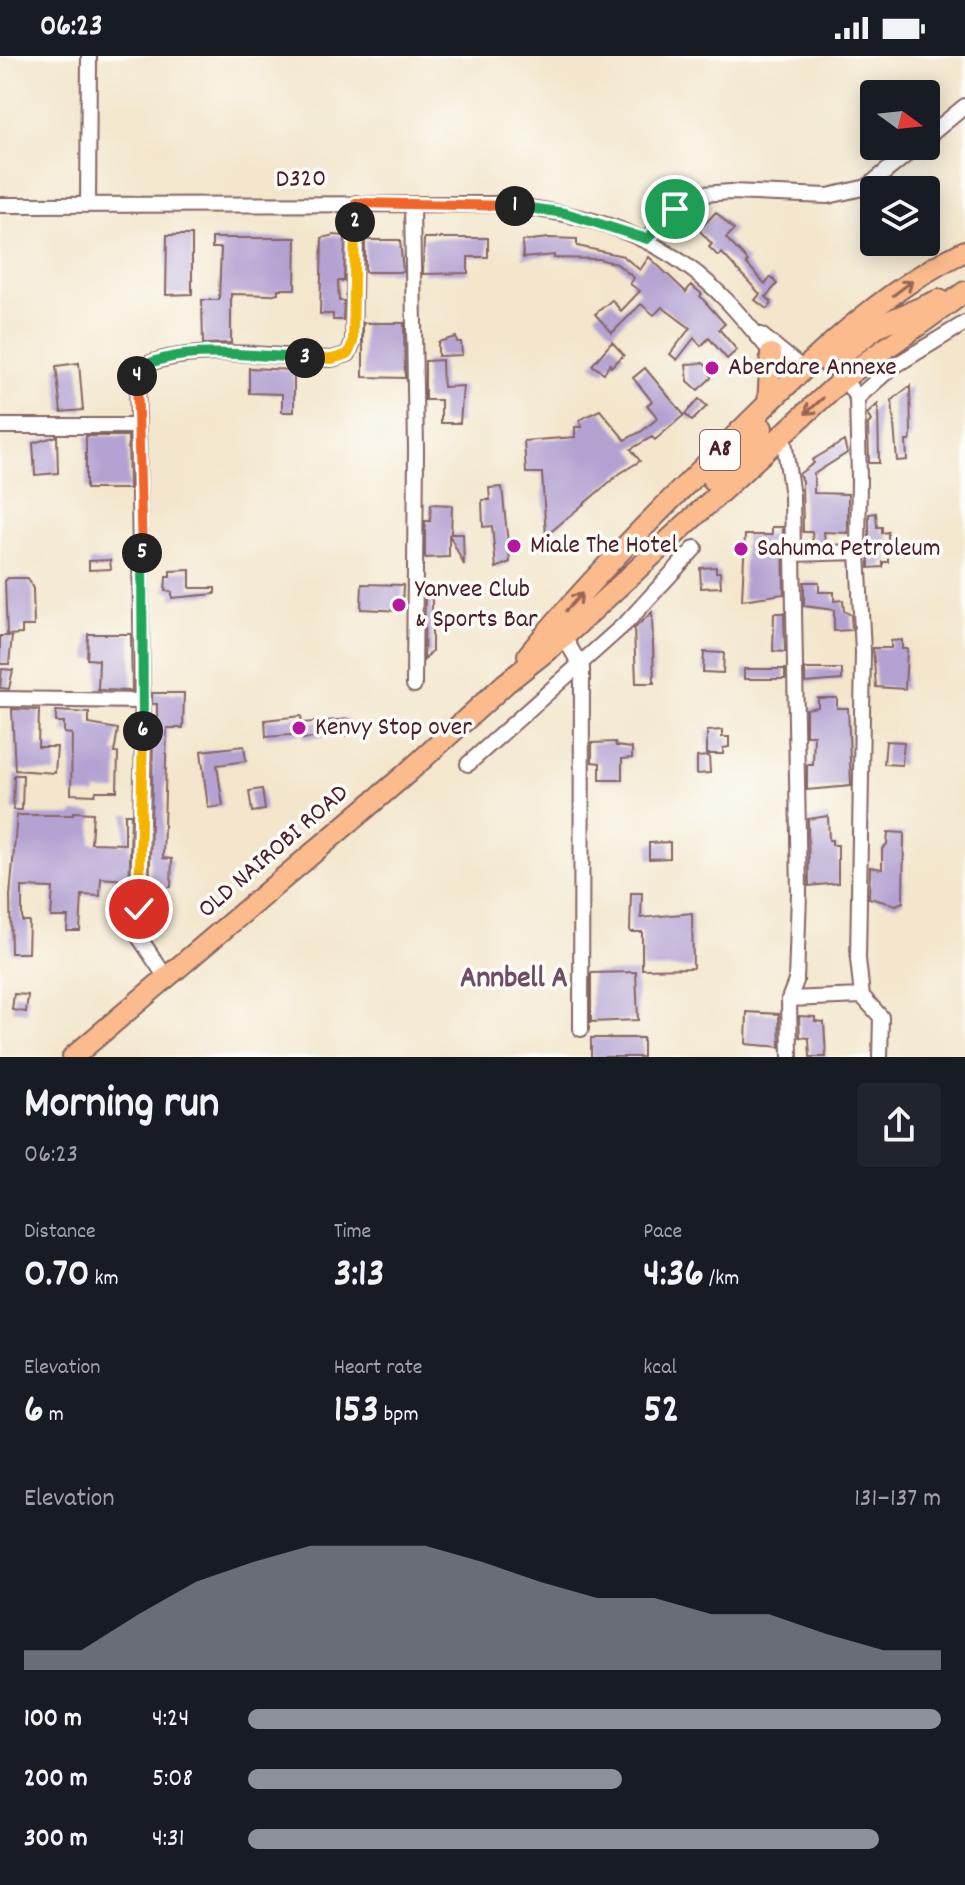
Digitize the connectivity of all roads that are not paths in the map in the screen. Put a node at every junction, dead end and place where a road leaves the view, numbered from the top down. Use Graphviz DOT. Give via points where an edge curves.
graph roads {
  1 [pos="89,56"];
  2 [pos="965,106"];
  3 [pos="940,127"];
  4 [pos="900,160"];
  5 [pos="356,203"];
  6 [pos="0,205"];
  7 [pos="88,205"];
  8 [pos="412,205"];
  9 [pos="647,239"];
  10 [pos="965,251"];
  11 [pos="964,293"];
  12 [pos="965,323"];
  13 [pos="754,331"];
  14 [pos="771,354"];
  15 [pos="801,376"];
  16 [pos="844,378"];
  17 [pos="857,398"];
  18 [pos="768,404"];
  19 [pos="0,426"];
  20 [pos="138,426"];
  21 [pos="783,434"];
  22 [pos="695,548"];
  23 [pos="858,552"];
  24 [pos="792,554"];
  25 [pos="650,556"];
  26 [pos="564,637"];
  27 [pos="580,665"];
  28 [pos="506,683"];
  29 [pos="414,685"];
  30 [pos="0,699"];
  31 [pos="142,701"];
  32 [pos="468,764"];
  33 [pos="167,979"];
  34 [pos="862,996"];
  35 [pos="789,999"];
  36 [pos="581,1029"];
  37 [pos="73,1057"];
  38 [pos="790,1057"];
  39 [pos="880,1057"];
  1 -- 7 [label="street"];
  2 -- 3 [label="street"];
  4 -- 9 [label="street" via="867,187 828,196 687,195"];
  5 -- 7 [label="street, D320 / D320"];
  5 -- 8 [label="street, D320 / D320"];
  5 -- 20 [label="street" via="353,342 348,354 332,359 205,355 154,360 137,369"];
  6 -- 7 [label="street, D320 / D320"];
  8 -- 9 [label="street, D320 / D320" via="530,207"];
  8 -- 29 [label="street"];
  9 -- 13 [label="street, D320 / D320" via="702,277"];
  15 -- 10 [label="highway, OLD NAIROBI ROAD / A8, one-way" via="915,279"];
  11 -- 15 [label="highway" via="880,325"];
  11 -- 16 [label="highway, OLD NAIROBI ROAD / A8"];
  12 -- 17 [label="street" via="891,368"];
  13 -- 14 [label="street, D320"];
  13 -- 15 [label="street, D320" via="777,345"];
  14 -- 15 [label="street, D320"];
  14 -- 18 [label="highway"];
  15 -- 18 [label="highway, OLD NAIROBI ROAD / A8"];
  15 -- 25 [label="highway"];
  16 -- 17 [label="street"];
  16 -- 21 [label="highway, OLD NAIROBI ROAD / A8, one-way"];
  17 -- 23 [label="street"];
  28 -- 18 [label="highway, OLD NAIROBI ROAD / A8, one-way" via="635,534"];
  19 -- 20 [label="street"];
  20 -- 31 [label="street"];
  21 -- 24 [label="street" via="792,496"];
  21 -- 25 [label="highway, OLD NAIROBI ROAD / A8"];
  22 -- 27 [label="street"];
  23 -- 24 [label="street"];
  23 -- 34 [label="street" via="863,652 858,959"];
  24 -- 35 [label="street" via="799,893 796,981"];
  25 -- 26 [label="highway, OLD NAIROBI ROAD / A8"];
  26 -- 27 [label="street"];
  26 -- 28 [label="highway, OLD NAIROBI ROAD / A8"];
  27 -- 32 [label="street"];
  27 -- 36 [label="street"];
  28 -- 33 [label="highway, OLD NAIROBI ROAD / A8"];
  30 -- 31 [label="street"];
  31 -- 33 [label="street" via="138,930"];
  33 -- 37 [label="highway, OLD NAIROBI ROAD / A8"];
  34 -- 35 [label="street"];
  34 -- 39 [label="street" via="881,1017"];
  35 -- 38 [label="street"];
}
